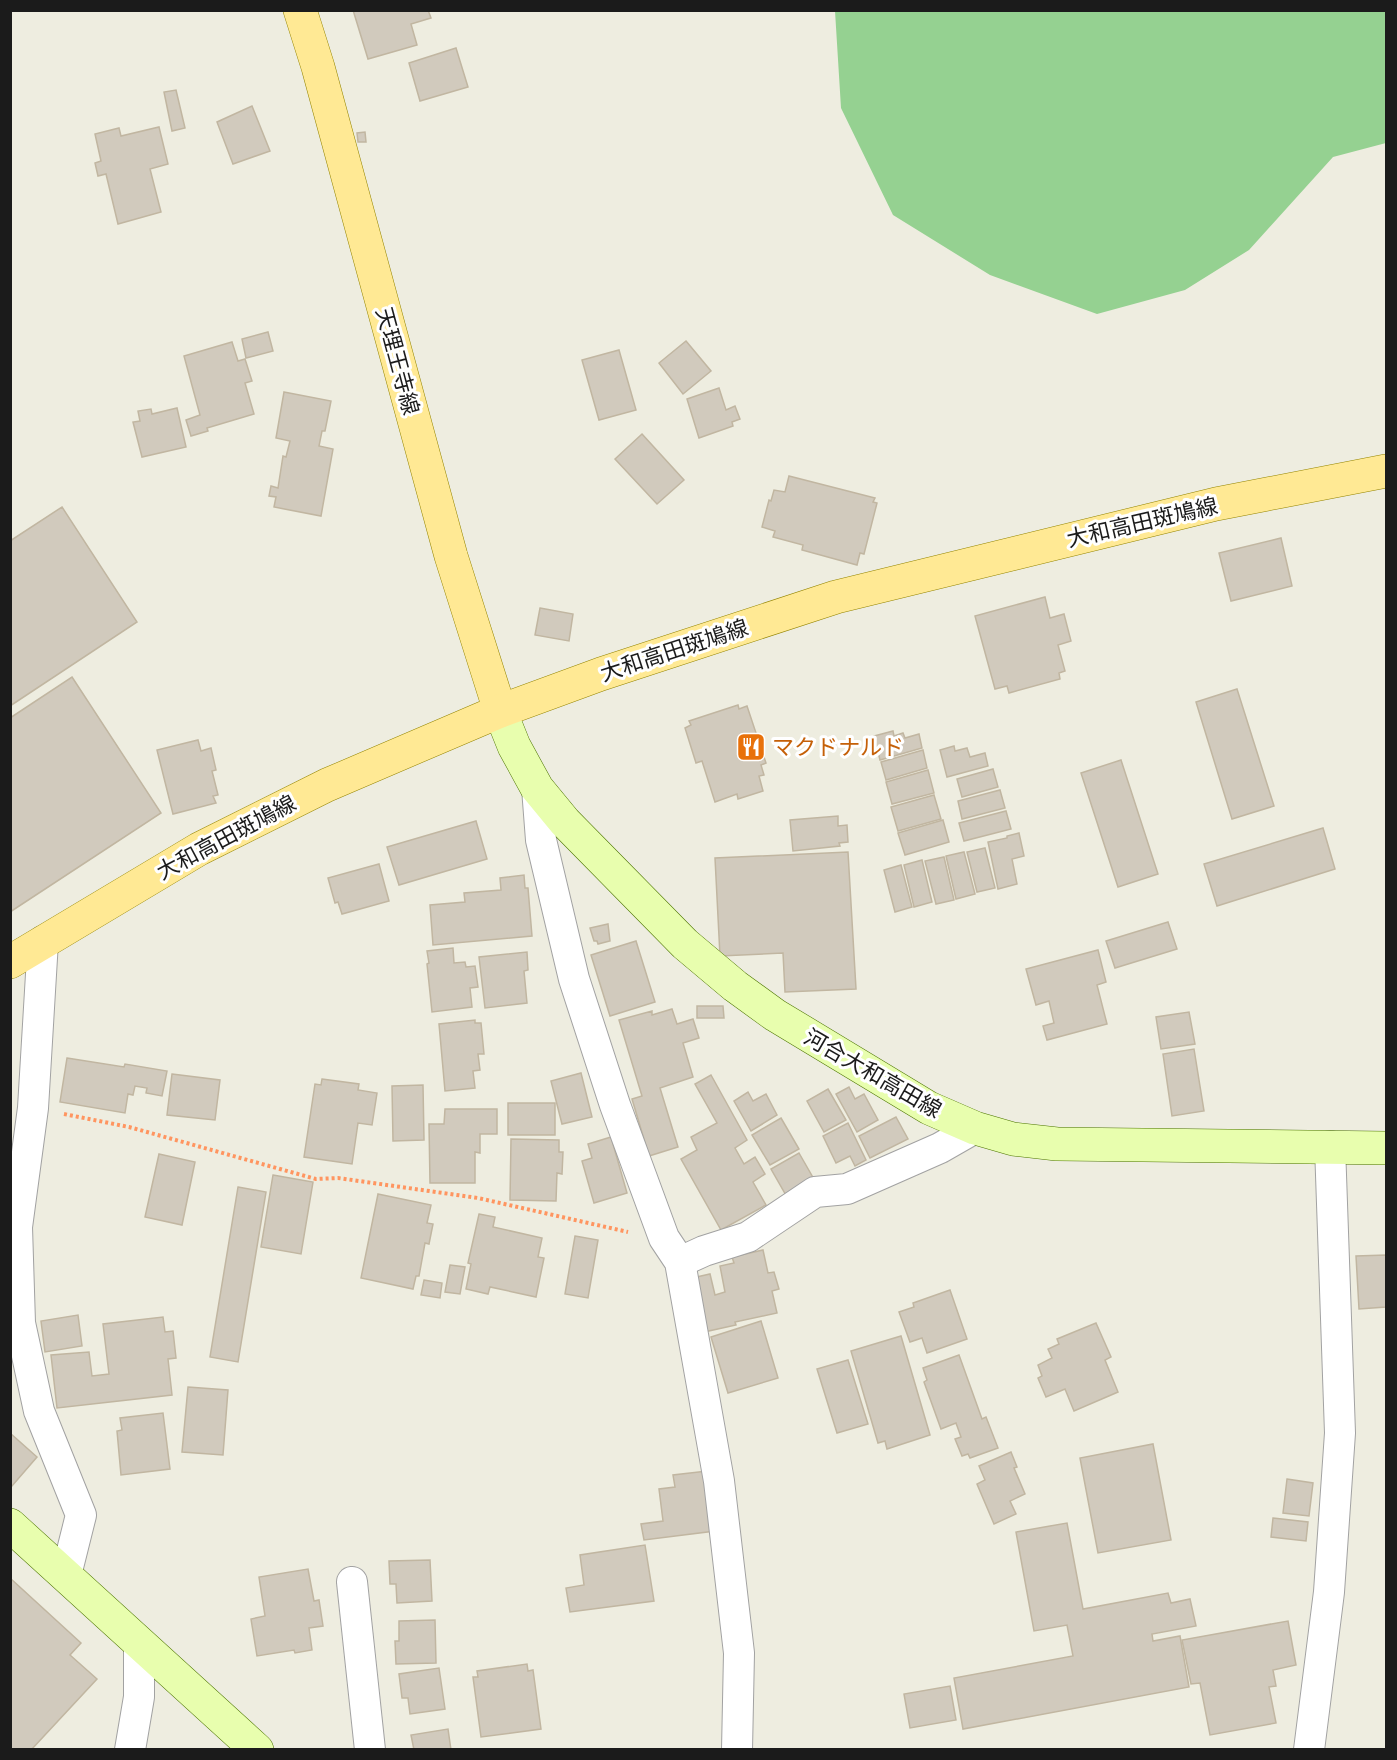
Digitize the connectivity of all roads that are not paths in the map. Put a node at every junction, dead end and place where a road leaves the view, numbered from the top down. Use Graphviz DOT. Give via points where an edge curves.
graph roads {
  1 [pos="300,10"];
  2 [pos="1386,471"];
  3 [pos="500,711"];
  4 [pos="537,788"];
  5 [pos="43,941"];
  6 [pos="10,962"];
  7 [pos="975,1128"];
  8 [pos="1330,1146"];
  9 [pos="1386,1148"];
  10 [pos="672,1250"];
  11 [pos="10,1525"];
  12 [pos="66,1575"];
  13 [pos="352,1582"];
  14 [pos="139,1643"];
  15 [pos="130,1749"];
  16 [pos="256,1749"];
  17 [pos="370,1749"];
  18 [pos="737,1749"];
  19 [pos="1309,1749"];
  1 -- 3 [label="main road, 天理王寺線" via="452,556"];
  2 -- 3 [label="main road, 大和高田斑鳩線" via="1216,504 836,597"];
  3 -- 4 [label="main road, 河合大和高田線"];
  3 -- 5 [label="main road, 大和高田斑鳩線" via="327,785 199,849"];
  4 -- 7 [label="main road, 河合大和高田線" via="684,944 735,986 775,1015 929,1108"];
  4 -- 10 [label="street" via="541,840 574,979 615,1105"];
  5 -- 6 [label="main road, 大和高田斑鳩線"];
  5 -- 12 [label="street" via="33,1108 17,1227 20,1323 39,1411 81,1515"];
  7 -- 8 [label="main road, 河合大和高田線" via="1013,1139 1057,1144"];
  7 -- 10 [label="street" via="848,1189 815,1192 748,1237 704,1251"];
  8 -- 9 [label="main road, 河合大和高田線"];
  8 -- 19 [label="street" via="1340,1433 1329,1592"];
  10 -- 18 [label="street" via="718,1481 739,1653"];
  11 -- 12 [label="main road"];
  12 -- 14 [label="main road"];
  13 -- 17 [label="street"];
  14 -- 15 [label="street" via="139,1696"];
  14 -- 16 [label="main road"];
}
